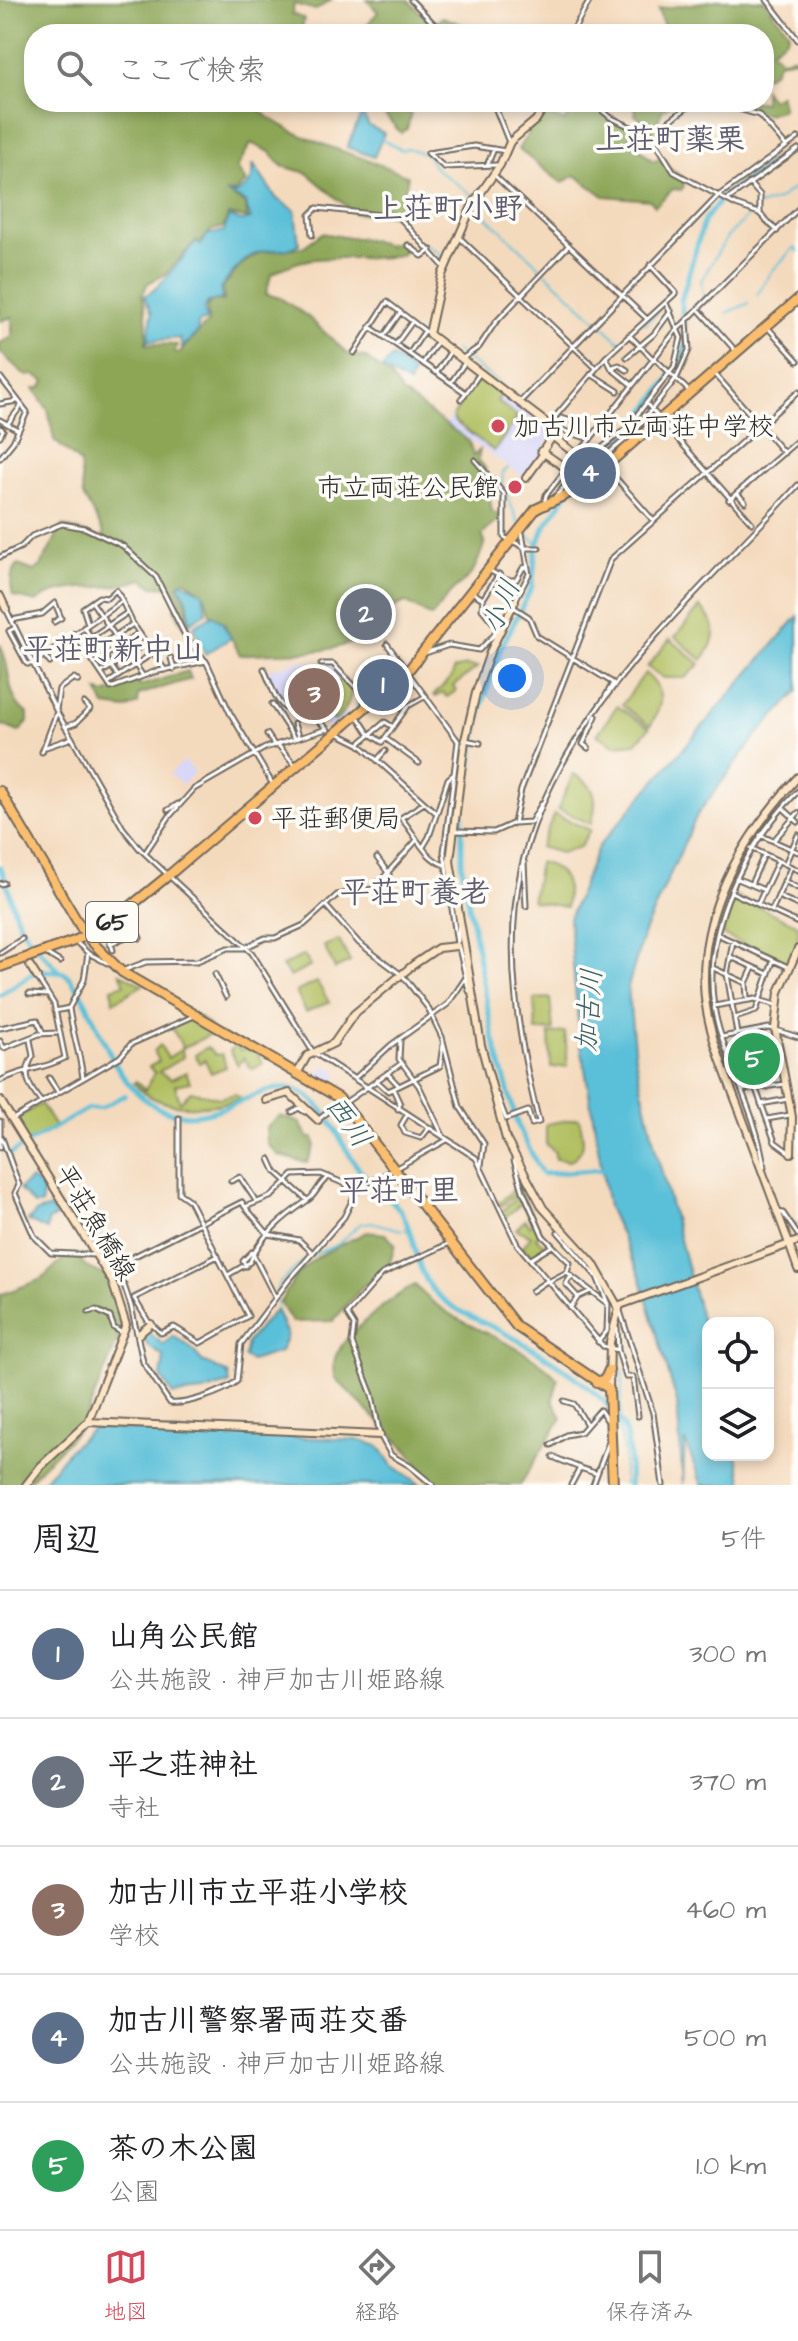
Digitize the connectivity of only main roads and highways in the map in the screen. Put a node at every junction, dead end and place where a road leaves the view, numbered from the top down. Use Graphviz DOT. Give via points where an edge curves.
graph roads {
  1 [pos="798,299"];
  2 [pos="0,791"];
  3 [pos="86,936"];
  4 [pos="0,967"];
  5 [pos="609,1370"];
  6 [pos="597,1382"];
  7 [pos="613,1485"];
  1 -- 3 [label="main road, 65" via="622,446 606,466 569,495 544,505 425,653 389,688 169,875"];
  2 -- 3 [label="main road"];
  3 -- 4 [label="main road, 65" via="41,952 28,964"];
  3 -- 6 [label="main road" via="122,972 344,1102 517,1327"];
  5 -- 6 [label="main road"];
  6 -- 7 [label="main road" via="609,1392"];
}
